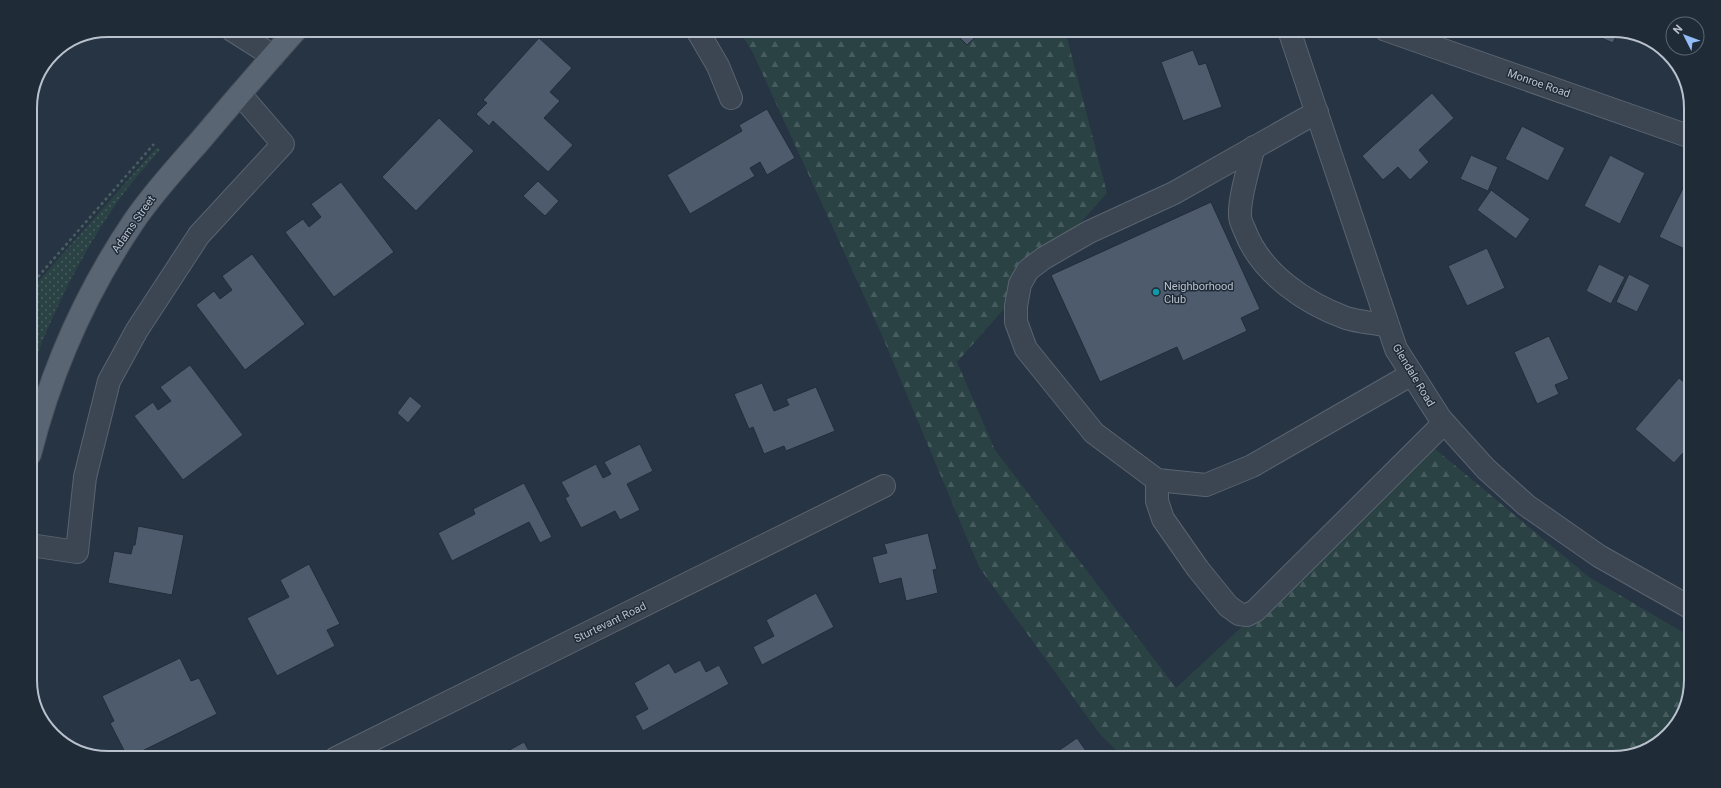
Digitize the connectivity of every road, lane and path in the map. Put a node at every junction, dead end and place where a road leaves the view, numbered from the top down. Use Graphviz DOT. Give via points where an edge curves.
graph roads {
  1 [pos="243,37"];
  2 [pos="290,37"];
  3 [pos="701,37"];
  4 [pos="1291,37"];
  5 [pos="1406,37"];
  6 [pos="273,56"];
  7 [pos="240,94"];
  8 [pos="731,98"];
  9 [pos="1317,112"];
  10 [pos="1684,135"];
  11 [pos="154,144"];
  12 [pos="1254,148"];
  13 [pos="37,278"];
  14 [pos="1388,326"];
  15 [pos="1412,374"];
  16 [pos="1444,423"];
  17 [pos="37,427"];
  18 [pos="1157,480"];
  19 [pos="884,486"];
  20 [pos="37,546"];
  21 [pos="1684,604"];
  22 [pos="350,751"];
  1 -- 6 [label="street"];
  2 -- 6 [label="main road, Adams Street"];
  3 -- 8 [label="street" via="715,60"];
  4 -- 9 [label="street, Glendale Road"];
  5 -- 10 [label="street, Monroe Road"];
  6 -- 7 [label="main road, Adams Street"];
  7 -- 17 [label="main road, Adams Street" via="151,197 114,252 62,356"];
  7 -- 20 [label="street" via="283,144 199,235 138,330 109,381 85,477 77,552"];
  9 -- 12 [label="street"];
  9 -- 14 [label="street, Glendale Road"];
  11 -- 13 [label="path"];
  12 -- 14 [label="street" via="1244,186 1240,217 1260,260 1275,275 1310,301 1347,318"];
  12 -- 18 [label="street" via="1174,193 1089,232 1044,258 1028,270 1020,284 1016,322 1026,349 1094,433"];
  14 -- 15 [label="street, Glendale Road" via="1396,349"];
  15 -- 16 [label="street, Glendale Road"];
  15 -- 18 [label="street" via="1252,466 1206,485"];
  16 -- 18 [label="street" via="1255,611 1247,615 1239,614 1228,606 1163,519 1157,501"];
  16 -- 21 [label="street, Glendale Road" via="1486,469 1526,506 1599,556"];
  19 -- 22 [label="street, Sturtevant Road"];
}
